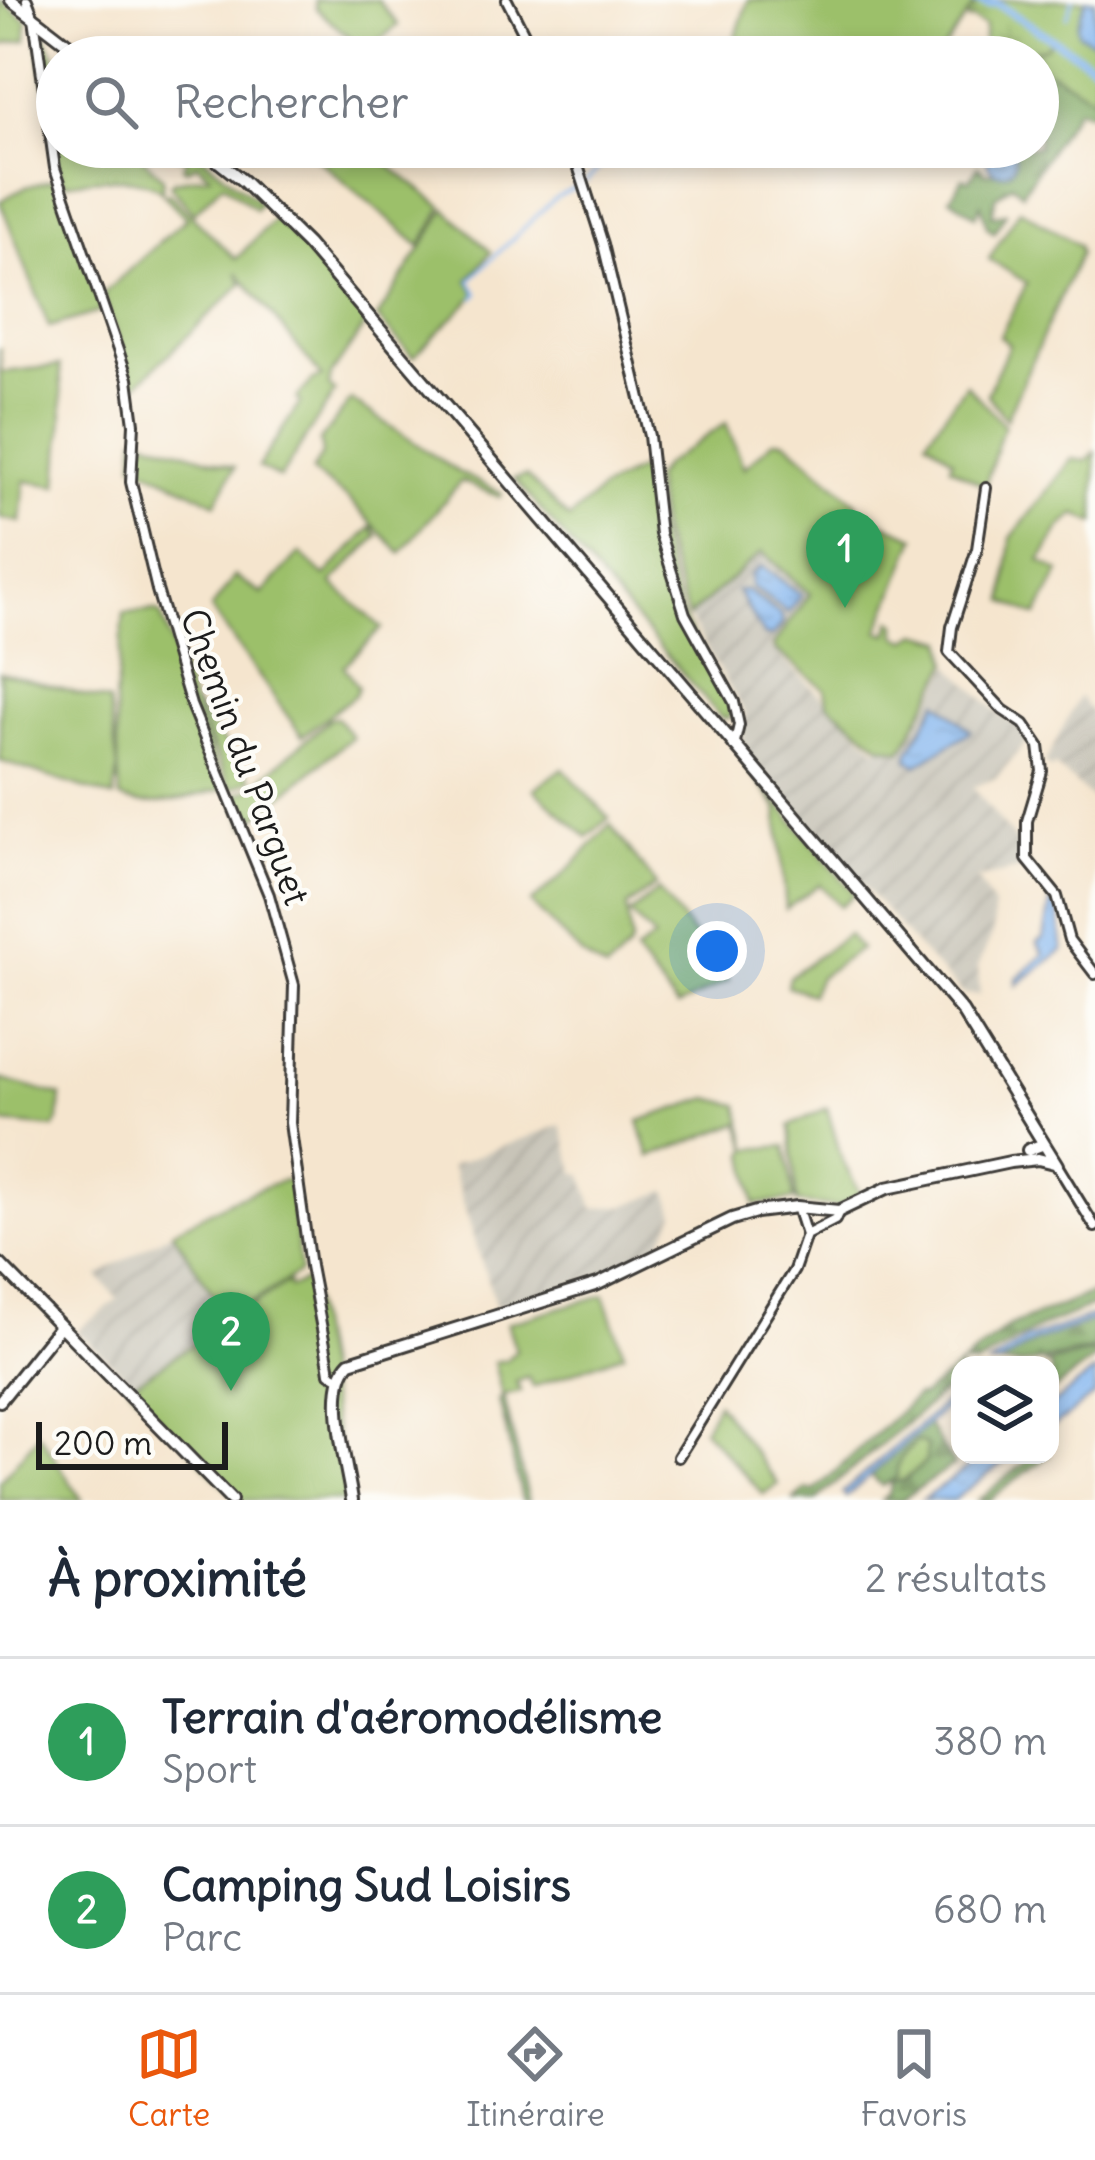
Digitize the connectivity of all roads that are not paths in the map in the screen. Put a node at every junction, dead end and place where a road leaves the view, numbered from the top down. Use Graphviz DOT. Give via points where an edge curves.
graph roads {
  1 [pos="11,0"];
  2 [pos="27,0"];
  3 [pos="507,0"];
  4 [pos="34,18"];
  5 [pos="37,36"];
  6 [pos="58,36"];
  7 [pos="525,36"];
  8 [pos="55,168"];
  9 [pos="227,168"];
  10 [pos="579,168"];
  11 [pos="986,488"];
  12 [pos="734,747"];
  13 [pos="1095,974"];
  14 [pos="1034,1127"];
  15 [pos="1045,1145"];
  16 [pos="1027,1155"];
  17 [pos="1057,1165"];
  18 [pos="797,1207"];
  19 [pos="839,1211"];
  20 [pos="1094,1223"];
  21 [pos="806,1235"];
  22 [pos="0,1264"];
  23 [pos="60,1326"];
  24 [pos="73,1341"];
  25 [pos="22,1373"];
  26 [pos="339,1378"];
  27 [pos="0,1401"];
  28 [pos="678,1457"];
  29 [pos="231,1500"];
  30 [pos="352,1500"];
  1 -- 4 [label="street"];
  2 -- 4 [label="street, Chemin du Parguet"];
  3 -- 7 [label="street"];
  4 -- 5 [label="street, Chemin du Parguet"];
  4 -- 6 [label="street"];
  8 -- 26 [label="street, Chemin du Parguet" via="133,402 131,482 190,705 269,895 294,985 290,1123 330,1373"];
  9 -- 12 [label="street" via="307,244"];
  10 -- 12 [label="street" via="649,436 659,534 685,614 734,702"];
  11 -- 13 [label="street" via="950,652 1039,746 1027,859 1057,896 1069,940"];
  12 -- 14 [label="street" via="962,1011"];
  14 -- 15 [label="street"];
  14 -- 16 [label="street"];
  15 -- 16 [label="street"];
  15 -- 17 [label="street"];
  16 -- 17 [label="street"];
  16 -- 19 [label="street" via="879,1190"];
  17 -- 20 [label="street"];
  18 -- 19 [label="street"];
  18 -- 21 [label="street"];
  18 -- 26 [label="street" via="732,1220 598,1284 361,1357"];
  19 -- 21 [label="street"];
  21 -- 28 [label="street" via="800,1260"];
  22 -- 23 [label="street"];
  23 -- 24 [label="street"];
  23 -- 25 [label="street"];
  24 -- 25 [label="street"];
  24 -- 29 [label="street"];
  25 -- 27 [label="street"];
  26 -- 30 [label="street"];
}
